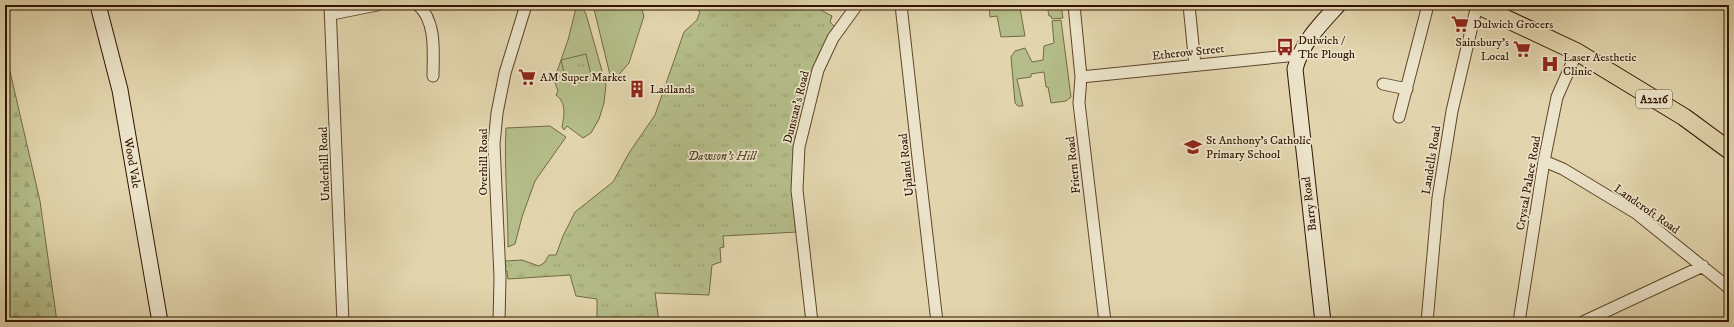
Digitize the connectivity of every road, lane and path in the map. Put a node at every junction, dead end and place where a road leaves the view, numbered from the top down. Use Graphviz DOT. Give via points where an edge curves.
graph roads {
  1 [pos="98,5"];
  2 [pos="376,5"];
  3 [pos="418,5"];
  4 [pos="526,5"];
  5 [pos="857,5"];
  6 [pos="901,5"];
  7 [pos="1074,5"];
  8 [pos="1189,5"];
  9 [pos="1338,5"];
  10 [pos="1428,5"];
  11 [pos="1477,5"];
  12 [pos="331,10"];
  13 [pos="1577,52"];
  14 [pos="1298,55"];
  15 [pos="1195,65"];
  16 [pos="433,76"];
  17 [pos="1081,77"];
  18 [pos="1383,84"];
  19 [pos="1407,89"];
  20 [pos="1400,117"];
  21 [pos="1729,150"];
  22 [pos="1544,161"];
  23 [pos="1703,266"];
  24 [pos="1729,288"];
  25 [pos="160,322"];
  26 [pos="343,322"];
  27 [pos="499,322"];
  28 [pos="812,322"];
  29 [pos="937,322"];
  30 [pos="1105,322"];
  31 [pos="1323,322"];
  32 [pos="1427,322"];
  33 [pos="1519,322"];
  34 [pos="1583,322"];
  1 -- 25 [label="main road, Wood Vale" via="120,90"];
  2 -- 12 [label="street"];
  3 -- 16 [label="street" via="428,18 433,37"];
  4 -- 27 [label="street, Overhill Road" via="504,73 494,144 500,277"];
  5 -- 28 [label="street, Dunstan's Road" via="833,38 818,70 798,147 797,190"];
  6 -- 29 [label="street, Upland Road"];
  7 -- 17 [label="street, Friern Road"];
  8 -- 15 [label="street"];
  9 -- 14 [label="main road, Barry Road" via="1308,38"];
  10 -- 19 [label="street"];
  11 -- 13 [label="main road, A2216"];
  11 -- 32 [label="street, Landells Road" via="1452,111 1438,198"];
  12 -- 26 [label="street, Underhill Road"];
  13 -- 21 [label="main road, A2216" via="1684,117"];
  13 -- 22 [label="street, Crystal Palace Road" via="1557,97"];
  14 -- 15 [label="street, Etherow Street"];
  14 -- 31 [label="main road, Barry Road" via="1295,69 1299,112"];
  15 -- 17 [label="street, Etherow Street"];
  17 -- 30 [label="street, Friern Road" via="1079,103"];
  18 -- 19 [label="street"];
  19 -- 20 [label="street"];
  22 -- 23 [label="street, Landcroft Road" via="1563,169 1636,213"];
  22 -- 33 [label="street, Crystal Palace Road"];
  23 -- 24 [label="street, Landcroft Road"];
  23 -- 34 [label="street"];
}
